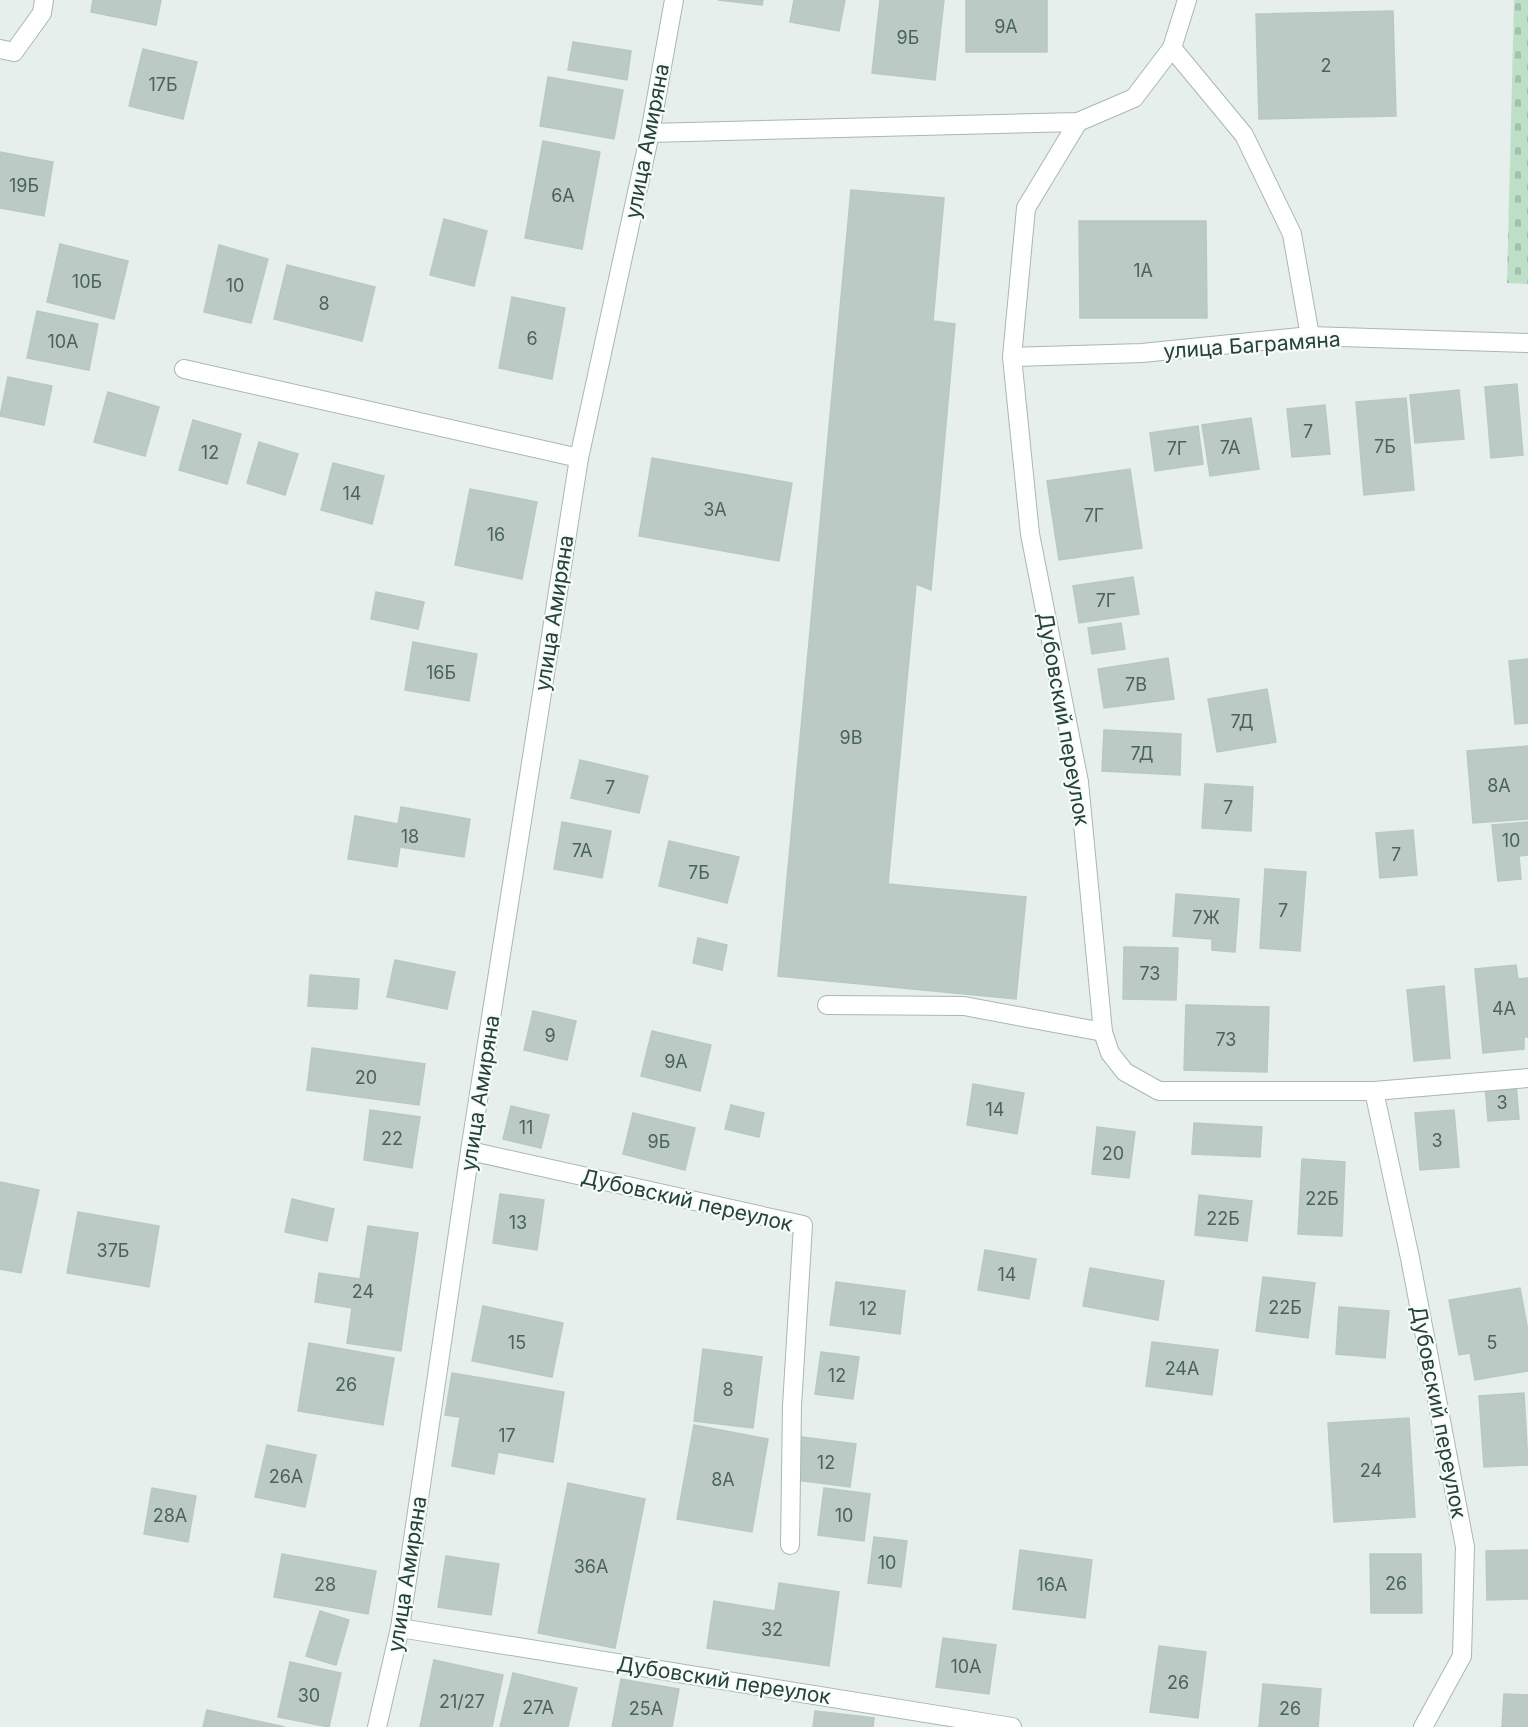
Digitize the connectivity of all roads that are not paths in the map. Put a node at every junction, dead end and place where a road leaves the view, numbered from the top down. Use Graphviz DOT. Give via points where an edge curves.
graph roads {
  1 [pos="44,0"];
  2 [pos="674,0"];
  3 [pos="1187,0"];
  4 [pos="1172,48"];
  5 [pos="0,50"];
  6 [pos="1078,122"];
  7 [pos="650,133"];
  8 [pos="1310,336"];
  9 [pos="1528,343"];
  10 [pos="1012,357"];
  11 [pos="184,369"];
  12 [pos="579,458"];
  13 [pos="827,1005"];
  14 [pos="1103,1032"];
  15 [pos="1528,1078"];
  16 [pos="1374,1091"];
  17 [pos="470,1151"];
  18 [pos="790,1545"];
  19 [pos="400,1628"];
  20 [pos="377,1727"];
  21 [pos="1012,1727"];
  22 [pos="1423,1727"];
  1 -- 5 [label="street" via="42,13 14,52"];
  2 -- 7 [label="street, улица Амиряна"];
  3 -- 4 [label="street"];
  4 -- 6 [label="street" via="1134,98"];
  4 -- 8 [label="street" via="1244,135 1292,234"];
  6 -- 7 [label="street"];
  6 -- 10 [label="street, Дубовский переулок" via="1026,208"];
  7 -- 12 [label="street, улица Амиряна"];
  8 -- 9 [label="street, улица Баграмяна"];
  8 -- 10 [label="street, улица Баграмяна" via="1142,353"];
  10 -- 14 [label="street, Дубовский переулок" via="1030,534 1079,782"];
  11 -- 12 [label="street"];
  12 -- 17 [label="street, улица Амиряна"];
  13 -- 14 [label="street" via="964,1006"];
  14 -- 16 [label="street, Дубовский переулок" via="1110,1053 1125,1072 1159,1091"];
  15 -- 16 [label="street, Дубовский переулок"];
  16 -- 22 [label="street, Дубовский переулок" via="1465,1547 1462,1656"];
  17 -- 18 [label="street, Дубовский переулок" via="803,1225 792,1406"];
  17 -- 19 [label="street, улица Амиряна"];
  19 -- 20 [label="street, улица Амиряна"];
  19 -- 21 [label="street, Дубовский переулок"];
}
